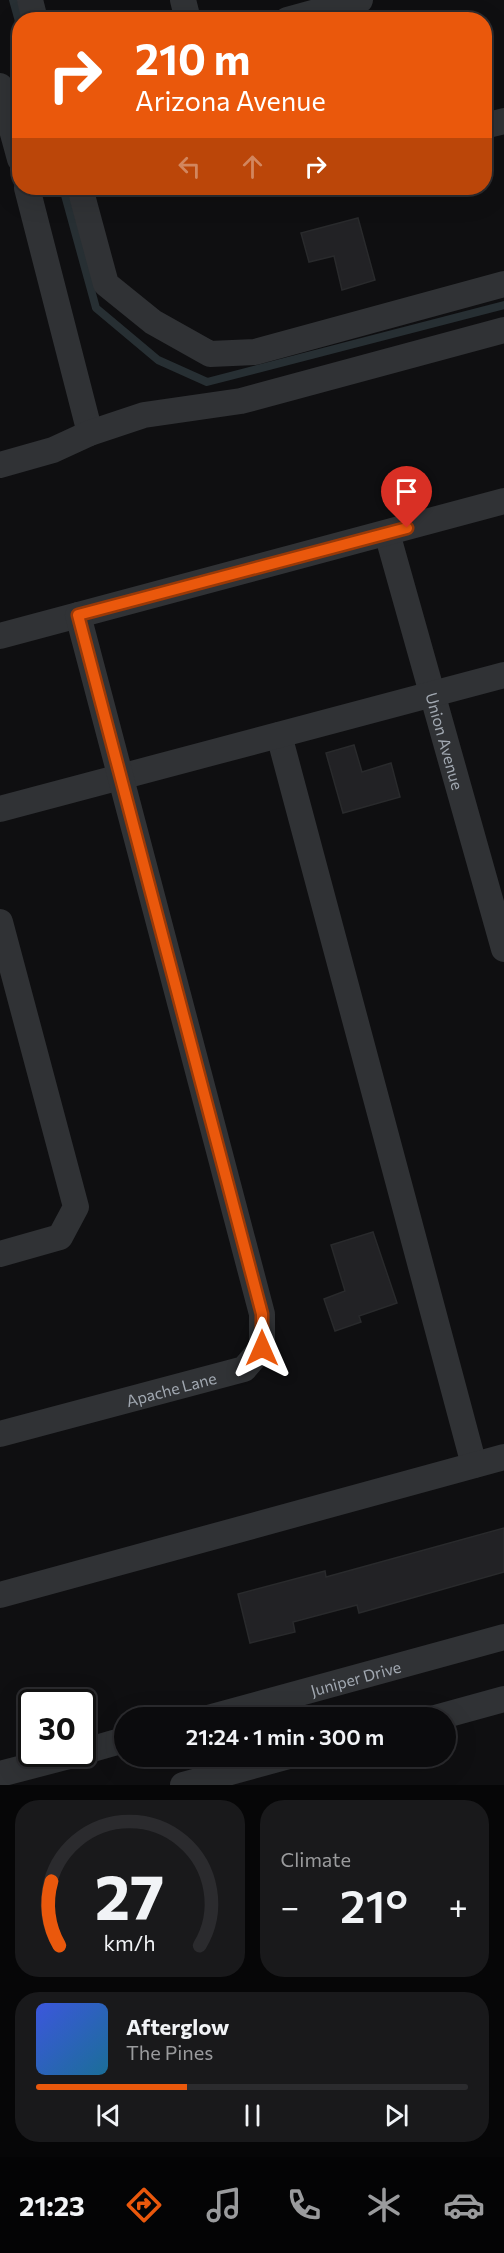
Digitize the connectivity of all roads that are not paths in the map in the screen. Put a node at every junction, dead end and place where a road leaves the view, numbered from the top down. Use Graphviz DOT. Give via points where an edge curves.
graph roads {
  1 [pos="360,0"];
  2 [pos="316,12"];
  3 [pos="0,86"];
  4 [pos="11,148"];
  5 [pos="29,195"];
  6 [pos="82,195"];
  7 [pos="504,284"];
  8 [pos="504,330"];
  9 [pos="90,433"];
  10 [pos="0,465"];
  11 [pos="504,501"];
  12 [pos="387,533"];
  13 [pos="78,615"];
  14 [pos="0,636"];
  15 [pos="504,675"];
  16 [pos="433,694"];
  17 [pos="279,735"];
  18 [pos="121,777"];
  19 [pos="0,809"];
  20 [pos="0,922"];
  21 [pos="504,949"];
  22 [pos="0,1254"];
  23 [pos="0,1434"];
  24 [pos="504,1457"];
  25 [pos="474,1465"];
  26 [pos="0,1595"];
  27 [pos="504,1637"];
  28 [pos="504,1699"];
  29 [pos="248,1707"];
  30 [pos="456,1712"];
  31 [pos="114,1743"];
  32 [pos="96,1748"];
  33 [pos="27,1767"];
  34 [pos="249,1767"];
  35 [pos="0,1774"];
  36 [pos="183,1785"];
  1 -- 2 [label="street"];
  3 -- 4 [label="street"];
  5 -- 9 [label="street"];
  6 -- 7 [label="street" via="106,284 153,322 210,354 255,352"];
  8 -- 9 [label="street" via="241,401 144,415"];
  9 -- 10 [label="street" via="53,450"];
  11 -- 12 [label="street"];
  12 -- 13 [label="street"];
  12 -- 16 [label="street, Union Avenue"];
  13 -- 14 [label="street"];
  13 -- 18 [label="street, Apache Lane"];
  15 -- 16 [label="street"];
  16 -- 17 [label="street"];
  16 -- 21 [label="street, Union Avenue"];
  17 -- 18 [label="street"];
  17 -- 25 [label="street"];
  18 -- 19 [label="street"];
  18 -- 23 [label="street, Apache Lane" via="262,1314 262,1348 244,1369"];
  20 -- 22 [label="street" via="76,1207 60,1237"];
  24 -- 25 [label="street"];
  25 -- 26 [label="street"];
  27 -- 29 [label="street, Juniper Drive"];
  28 -- 30 [label="street"];
  31 -- 32 [label="street"];
  33 -- 35 [label="street"];
  34 -- 36 [label="street"];
}
